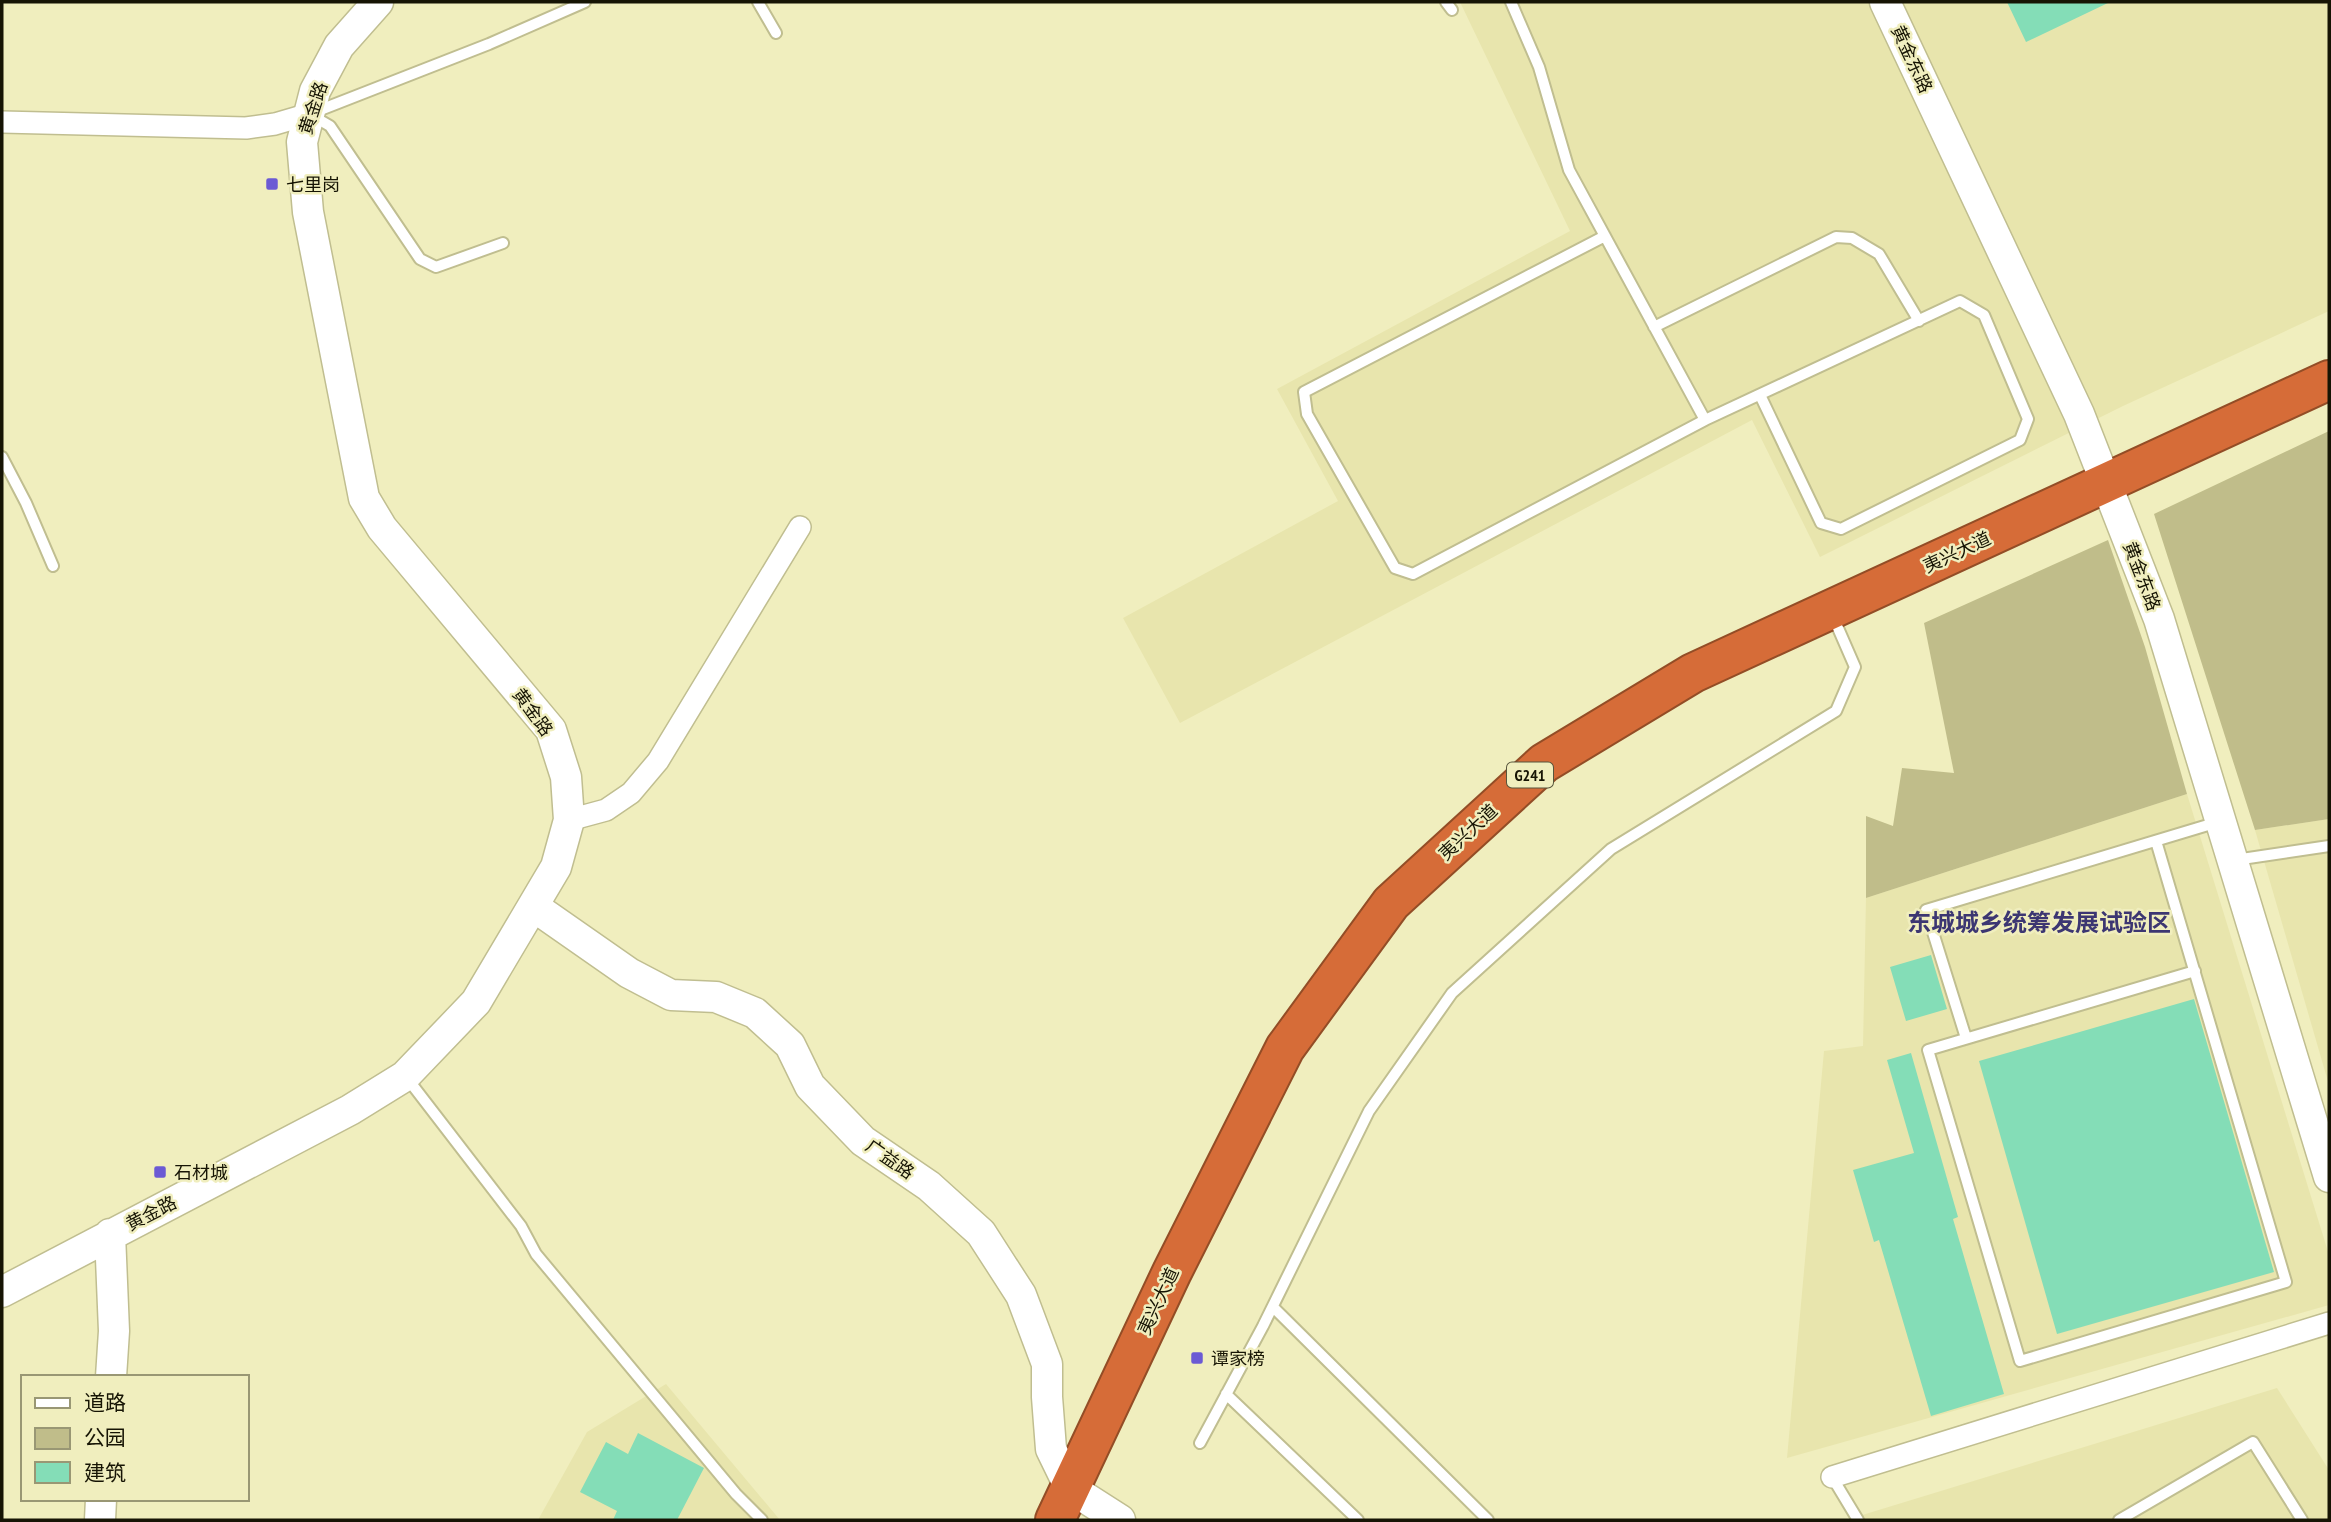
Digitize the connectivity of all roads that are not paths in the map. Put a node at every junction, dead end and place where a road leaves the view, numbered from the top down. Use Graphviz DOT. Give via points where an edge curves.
graph roads {
  1 [pos="378,2"];
  2 [pos="585,2"];
  3 [pos="758,2"];
  4 [pos="1511,2"];
  5 [pos="1885,2"];
  6 [pos="776,33"];
  7 [pos="309,114"];
  8 [pos="2,122"];
  9 [pos="1605,236"];
  10 [pos="503,243"];
  11 [pos="1919,321"];
  12 [pos="1654,327"];
  13 [pos="2329,380"];
  14 [pos="1760,395"];
  15 [pos="2329,401"];
  16 [pos="1705,420"];
  17 [pos="2,457"];
  18 [pos="2110,492"];
  19 [pos="800,527"];
  20 [pos="52,566"];
  21 [pos="1838,628"];
  22 [pos="569,820"];
  23 [pos="2221,821"];
  24 [pos="2156,841"];
  25 [pos="2329,846"];
  26 [pos="2232,861"];
  27 [pos="533,906"];
  28 [pos="2195,971"];
  29 [pos="1966,1038"];
  30 [pos="405,1076"];
  31 [pos="2329,1177"];
  32 [pos="110,1234"];
  33 [pos="2,1292"];
  34 [pos="1273,1307"];
  35 [pos="2329,1323"];
  36 [pos="111,1375"];
  37 [pos="1226,1394"];
  38 [pos="1200,1443"];
  39 [pos="1832,1477"];
  40 [pos="101,1501"];
  41 [pos="1083,1510"];
  42 [pos="100,1520"];
  43 [pos="762,1520"];
  44 [pos="1358,1520"];
  45 [pos="1488,1520"];
  46 [pos="1858,1520"];
  47 [pos="2119,1520"];
  48 [pos="2302,1520"];
  1 -- 7 [label="street, 黄金路" via="339,46 315,91"];
  2 -- 7 [label="lane"];
  3 -- 6 [label="lane"];
  4 -- 9 [label="lane" via="1539,67 1569,170"];
  5 -- 18 [label="street, 黄金东路" via="2073,401"];
  7 -- 8 [label="street" via="246,128"];
  7 -- 10 [label="lane" via="330,126 420,259 436,267"];
  7 -- 22 [label="street, 黄金路" via="302,142 308,212 364,498 382,528 551,730 566,777"];
  9 -- 12 [label="lane"];
  9 -- 16 [label="lane" via="1304,392 1307,414 1395,568 1413,574"];
  11 -- 12 [label="lane" via="1879,254 1853,238 1836,237"];
  11 -- 14 [label="lane"];
  11 -- 14 [label="lane" via="1960,302 1984,315 2028,419 2020,440 1841,530 1821,523"];
  12 -- 16 [label="lane"];
  13 -- 18 [label="highway, 夷兴大道 / G241"];
  14 -- 16 [label="lane"];
  15 -- 18 [label="highway, 夷兴大道 / G241"];
  17 -- 20 [label="lane"];
  18 -- 21 [label="highway, 夷兴大道 / G241"];
  18 -- 23 [label="street, 黄金东路" via="2159,619"];
  18 -- 41 [label="highway, 夷兴大道 / G241" via="1693,673 1544,763 1391,903 1285,1048 1172,1272"];
  19 -- 22 [label="street" via="658,761 631,793 606,810"];
  21 -- 34 [label="lane" via="1855,667 1836,711 1611,849 1452,993 1369,1111"];
  21 -- 41 [label="highway, 夷兴大道 / G241" via="1702,691 1555,779 1406,916 1302,1059 1189,1281"];
  22 -- 27 [label="street, 黄金路" via="556,867"];
  23 -- 24 [label="lane"];
  23 -- 26 [label="street, 黄金东路"];
  24 -- 28 [label="lane"];
  24 -- 29 [label="lane" via="1926,910"];
  25 -- 26 [label="lane"];
  26 -- 31 [label="street, 黄金东路"];
  27 -- 30 [label="street, 黄金路" via="476,1002"];
  27 -- 41 [label="street, 广益路" via="629,973 671,995 716,997 755,1013 790,1045 810,1086 863,1141 929,1186 981,1233 1021,1295 1047,1364 1051,1449"];
  28 -- 29 [label="lane"];
  28 -- 29 [label="lane" via="2286,1282 2020,1361 1928,1050"];
  30 -- 32 [label="street, 黄金路" via="351,1110"];
  30 -- 43 [label="lane" via="521,1226 536,1254 676,1425"];
  32 -- 33 [label="street, 黄金路"];
  32 -- 36 [label="street"];
  34 -- 37 [label="lane"];
  34 -- 45 [label="lane"];
  35 -- 39 [label="street"];
  37 -- 38 [label="lane"];
  37 -- 44 [label="lane"];
  39 -- 46 [label="lane"];
  40 -- 42 [label="street"];
  47 -- 48 [label="lane" via="2253,1442"];
}
